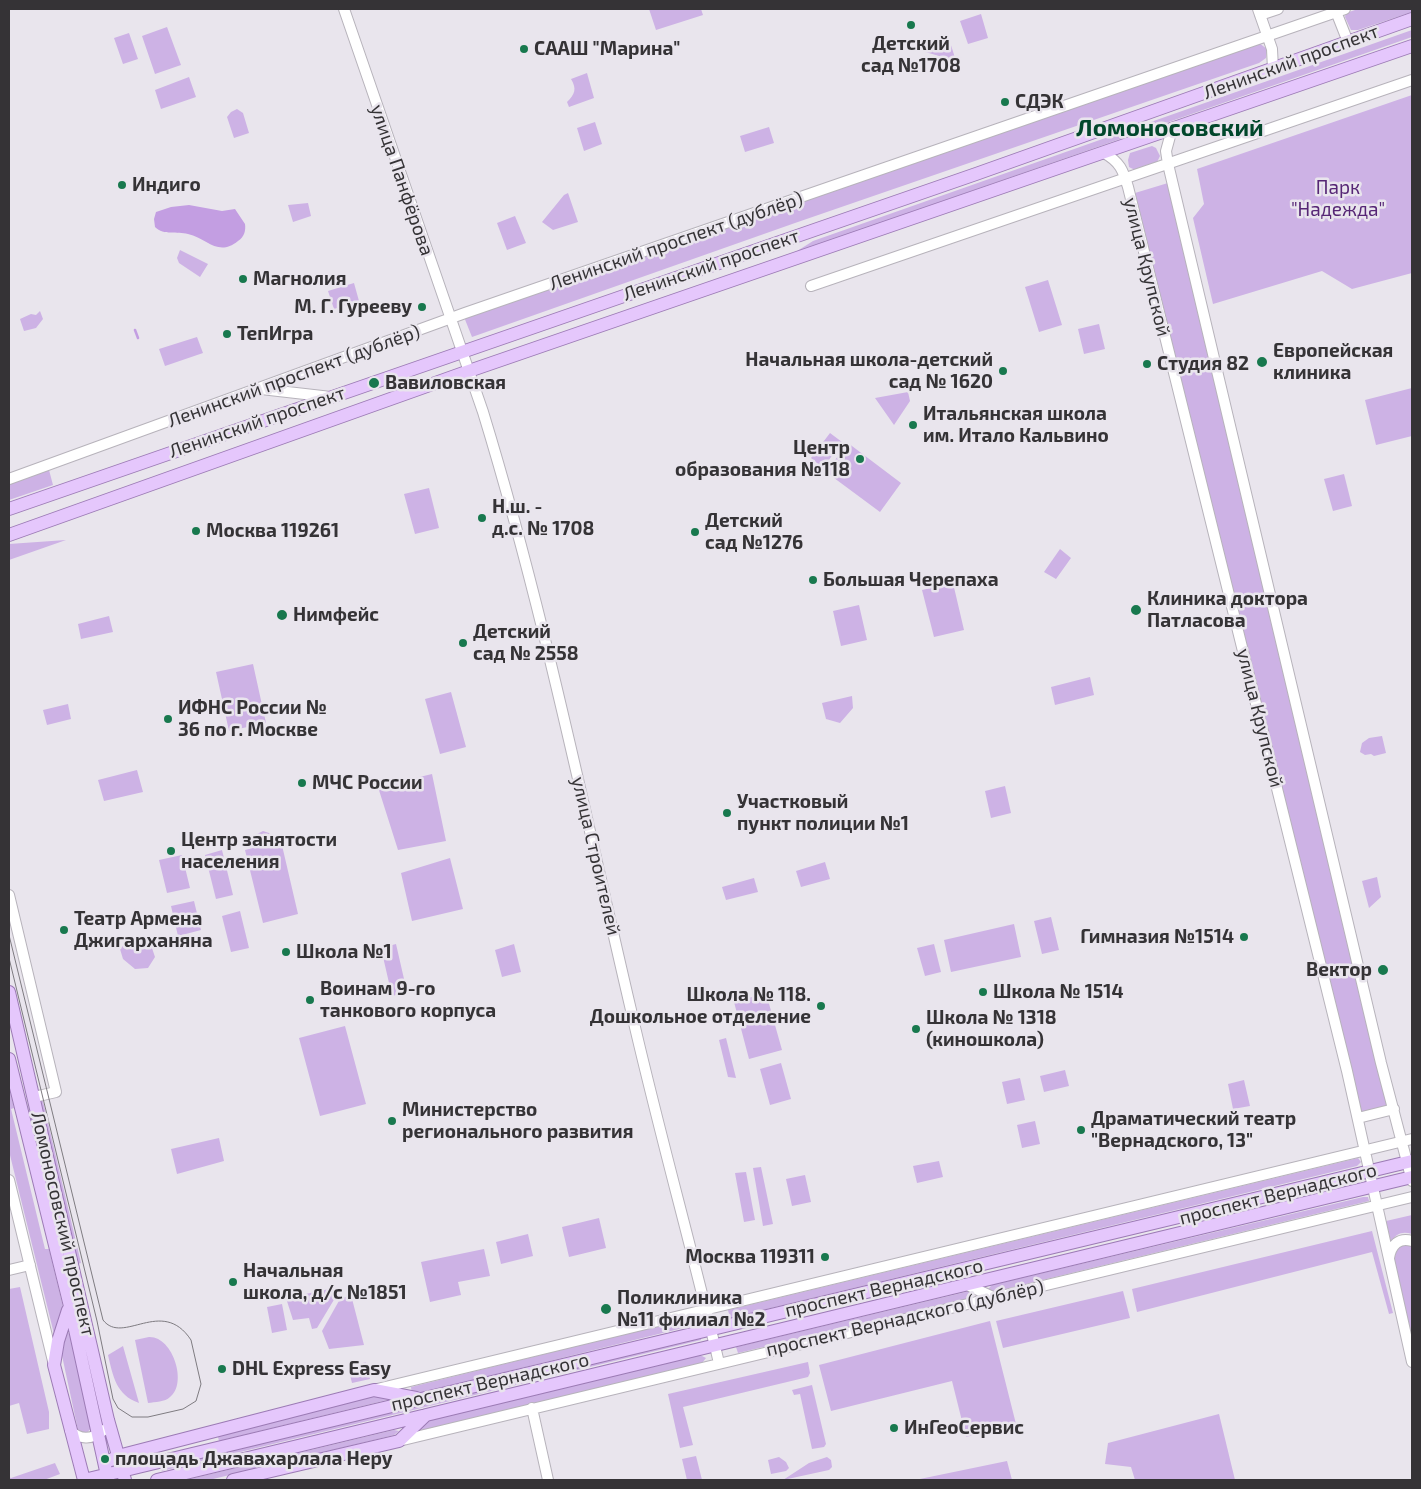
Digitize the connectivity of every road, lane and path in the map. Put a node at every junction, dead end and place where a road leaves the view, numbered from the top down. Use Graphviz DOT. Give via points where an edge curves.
graph roads {
  1 [pos="344,9"];
  2 [pos="1278,9"];
  3 [pos="1339,10"];
  4 [pos="1259,12"];
  5 [pos="1412,19"];
  6 [pos="1268,36"];
  7 [pos="1348,42"];
  8 [pos="1412,46"];
  9 [pos="1273,69"];
  10 [pos="1412,80"];
  11 [pos="1172,129"];
  12 [pos="1104,153"];
  13 [pos="1168,164"];
  14 [pos="1126,178"];
  15 [pos="811,286"];
  16 [pos="451,318"];
  17 [pos="462,352"];
  18 [pos="469,371"];
  19 [pos="258,389"];
  20 [pos="332,397"];
  21 [pos="9,479"];
  22 [pos="9,509"];
  23 [pos="9,535"];
  24 [pos="9,895"];
  25 [pos="9,992"];
  26 [pos="25,1060"];
  27 [pos="9,1061"];
  28 [pos="34,1097"];
  29 [pos="1394,1110"];
  30 [pos="1358,1118"];
  31 [pos="1407,1140"];
  32 [pos="1366,1150"];
  33 [pos="1410,1162"];
  34 [pos="1370,1171"];
  35 [pos="1412,1178"];
  36 [pos="9,1180"];
  37 [pos="1374,1186"];
  38 [pos="1412,1197"];
  39 [pos="1377,1205"];
  40 [pos="1412,1241"];
  41 [pos="1389,1258"];
  42 [pos="30,1265"];
  43 [pos="9,1270"];
  44 [pos="965,1284"];
  45 [pos="992,1297"];
  46 [pos="69,1302"];
  47 [pos="707,1308"];
  48 [pos="711,1329"];
  49 [pos="715,1344"];
  50 [pos="1412,1362"];
  51 [pos="719,1363"];
  52 [pos="54,1365"];
  53 [pos="374,1390"];
  54 [pos="420,1399"];
  55 [pos="532,1408"];
  56 [pos="426,1415"];
  57 [pos="108,1420"];
  58 [pos="70,1430"];
  59 [pos="97,1435"];
  60 [pos="399,1441"];
  61 [pos="118,1456"];
  62 [pos="106,1473"];
  63 [pos="124,1475"];
  64 [pos="84,1480"];
  65 [pos="157,1480"];
  66 [pos="233,1480"];
  67 [pos="548,1480"];
  1 -- 16 [label="street, улица Панфёрова"];
  2 -- 4 [label="street"];
  3 -- 6 [label="street, Ленинский проспект (дублёр)"];
  3 -- 7 [label="street"];
  4 -- 6 [label="street"];
  5 -- 7 [label="main road, Ленинский проспект"];
  6 -- 9 [label="street"];
  6 -- 16 [label="street, Ленинский проспект (дублёр)"];
  7 -- 9 [label="main road, Ленинский проспект"];
  8 -- 11 [label="main road, Ленинский проспект"];
  9 -- 17 [label="main road, Ленинский проспект"];
  10 -- 13 [label="street"];
  11 -- 12 [label="main road, Ленинский проспект"];
  11 -- 13 [label="street, улица Крупской" via="1166,151"];
  12 -- 14 [label="street, улица Крупской" via="1117,160"];
  12 -- 18 [label="main road, Ленинский проспект"];
  13 -- 14 [label="street"];
  13 -- 29 [label="street, улица Крупской"];
  14 -- 15 [label="street"];
  14 -- 30 [label="street, улица Крупской"];
  16 -- 17 [label="street, улица Панфёрова"];
  16 -- 19 [label="street, Ленинский проспект (дублёр)"];
  17 -- 18 [label="street, улица Строителей"];
  17 -- 20 [label="main road, Ленинский проспект"];
  18 -- 23 [label="main road, Ленинский проспект"];
  18 -- 47 [label="street, улица Строителей" via="503,479 596,852 631,1010"];
  19 -- 20 [label="street"];
  19 -- 21 [label="street, Ленинский проспект (дублёр)"];
  20 -- 22 [label="main road, Ленинский проспект"];
  24 -- 28 [label="street" via="56,1092"];
  25 -- 26 [label="main road, Ломоносовский проспект"];
  26 -- 27 [label="main road" via="20,1068 14,1068"];
  26 -- 28 [label="main road, Ломоносовский проспект"];
  27 -- 46 [label="main road, Ломоносовский проспект"];
  28 -- 57 [label="main road, Ломоносовский проспект"];
  29 -- 30 [label="street"];
  29 -- 31 [label="street, улица Крупской"];
  30 -- 32 [label="street, улица Крупской"];
  31 -- 32 [label="street"];
  31 -- 33 [label="street, улица Крупской"];
  32 -- 34 [label="street, улица Крупской"];
  32 -- 47 [label="street"];
  33 -- 34 [label="main road, проспект Вернадского"];
  33 -- 35 [label="street, улица Крупской"];
  34 -- 37 [label="street, улица Крупской"];
  34 -- 48 [label="main road, проспект Вернадского"];
  35 -- 37 [label="main road, проспект Вернадского"];
  36 -- 42 [label="street"];
  37 -- 39 [label="street, улица Крупской"];
  37 -- 44 [label="main road, проспект Вернадского"];
  38 -- 39 [label="street, проспект Вернадского (дублёр)"];
  39 -- 41 [label="street, улица Крупской"];
  39 -- 45 [label="street, проспект Вернадского (дублёр)"];
  40 -- 41 [label="street" via="1398,1242"];
  41 -- 50 [label="street, улица Крупской"];
  42 -- 43 [label="street"];
  42 -- 52 [label="street"];
  44 -- 45 [label="street"];
  44 -- 49 [label="main road, проспект Вернадского"];
  45 -- 51 [label="street, проспект Вернадского (дублёр)"];
  46 -- 52 [label="main road"];
  46 -- 59 [label="main road, Ломоносовский проспект"];
  47 -- 48 [label="street, улица Строителей"];
  47 -- 53 [label="street"];
  48 -- 49 [label="street, улица Строителей"];
  48 -- 54 [label="main road, проспект Вернадского"];
  49 -- 51 [label="street, улица Строителей"];
  49 -- 56 [label="main road, проспект Вернадского"];
  51 -- 55 [label="street, проспект Вернадского (дублёр)"];
  52 -- 58 [label="main road"];
  53 -- 54 [label="main road"];
  53 -- 61 [label="main road"];
  54 -- 63 [label="main road, проспект Вернадского"];
  55 -- 60 [label="street, проспект Вернадского (дублёр)"];
  55 -- 67 [label="street"];
  56 -- 60 [label="main road"];
  56 -- 65 [label="main road, проспект Вернадского"];
  57 -- 59 [label="street" via="107,1426"];
  57 -- 61 [label="main road, Ломоносовский проспект"];
  58 -- 59 [label="street" via="78,1437"];
  58 -- 64 [label="main road"];
  59 -- 62 [label="main road, Ломоносовский проспект"];
  60 -- 66 [label="main road, проспект Вернадского (дублёр)"];
  61 -- 62 [label="main road"];
  61 -- 63 [label="main road"];
  62 -- 63 [label="main road"];
  62 -- 64 [label="main road"];
}
